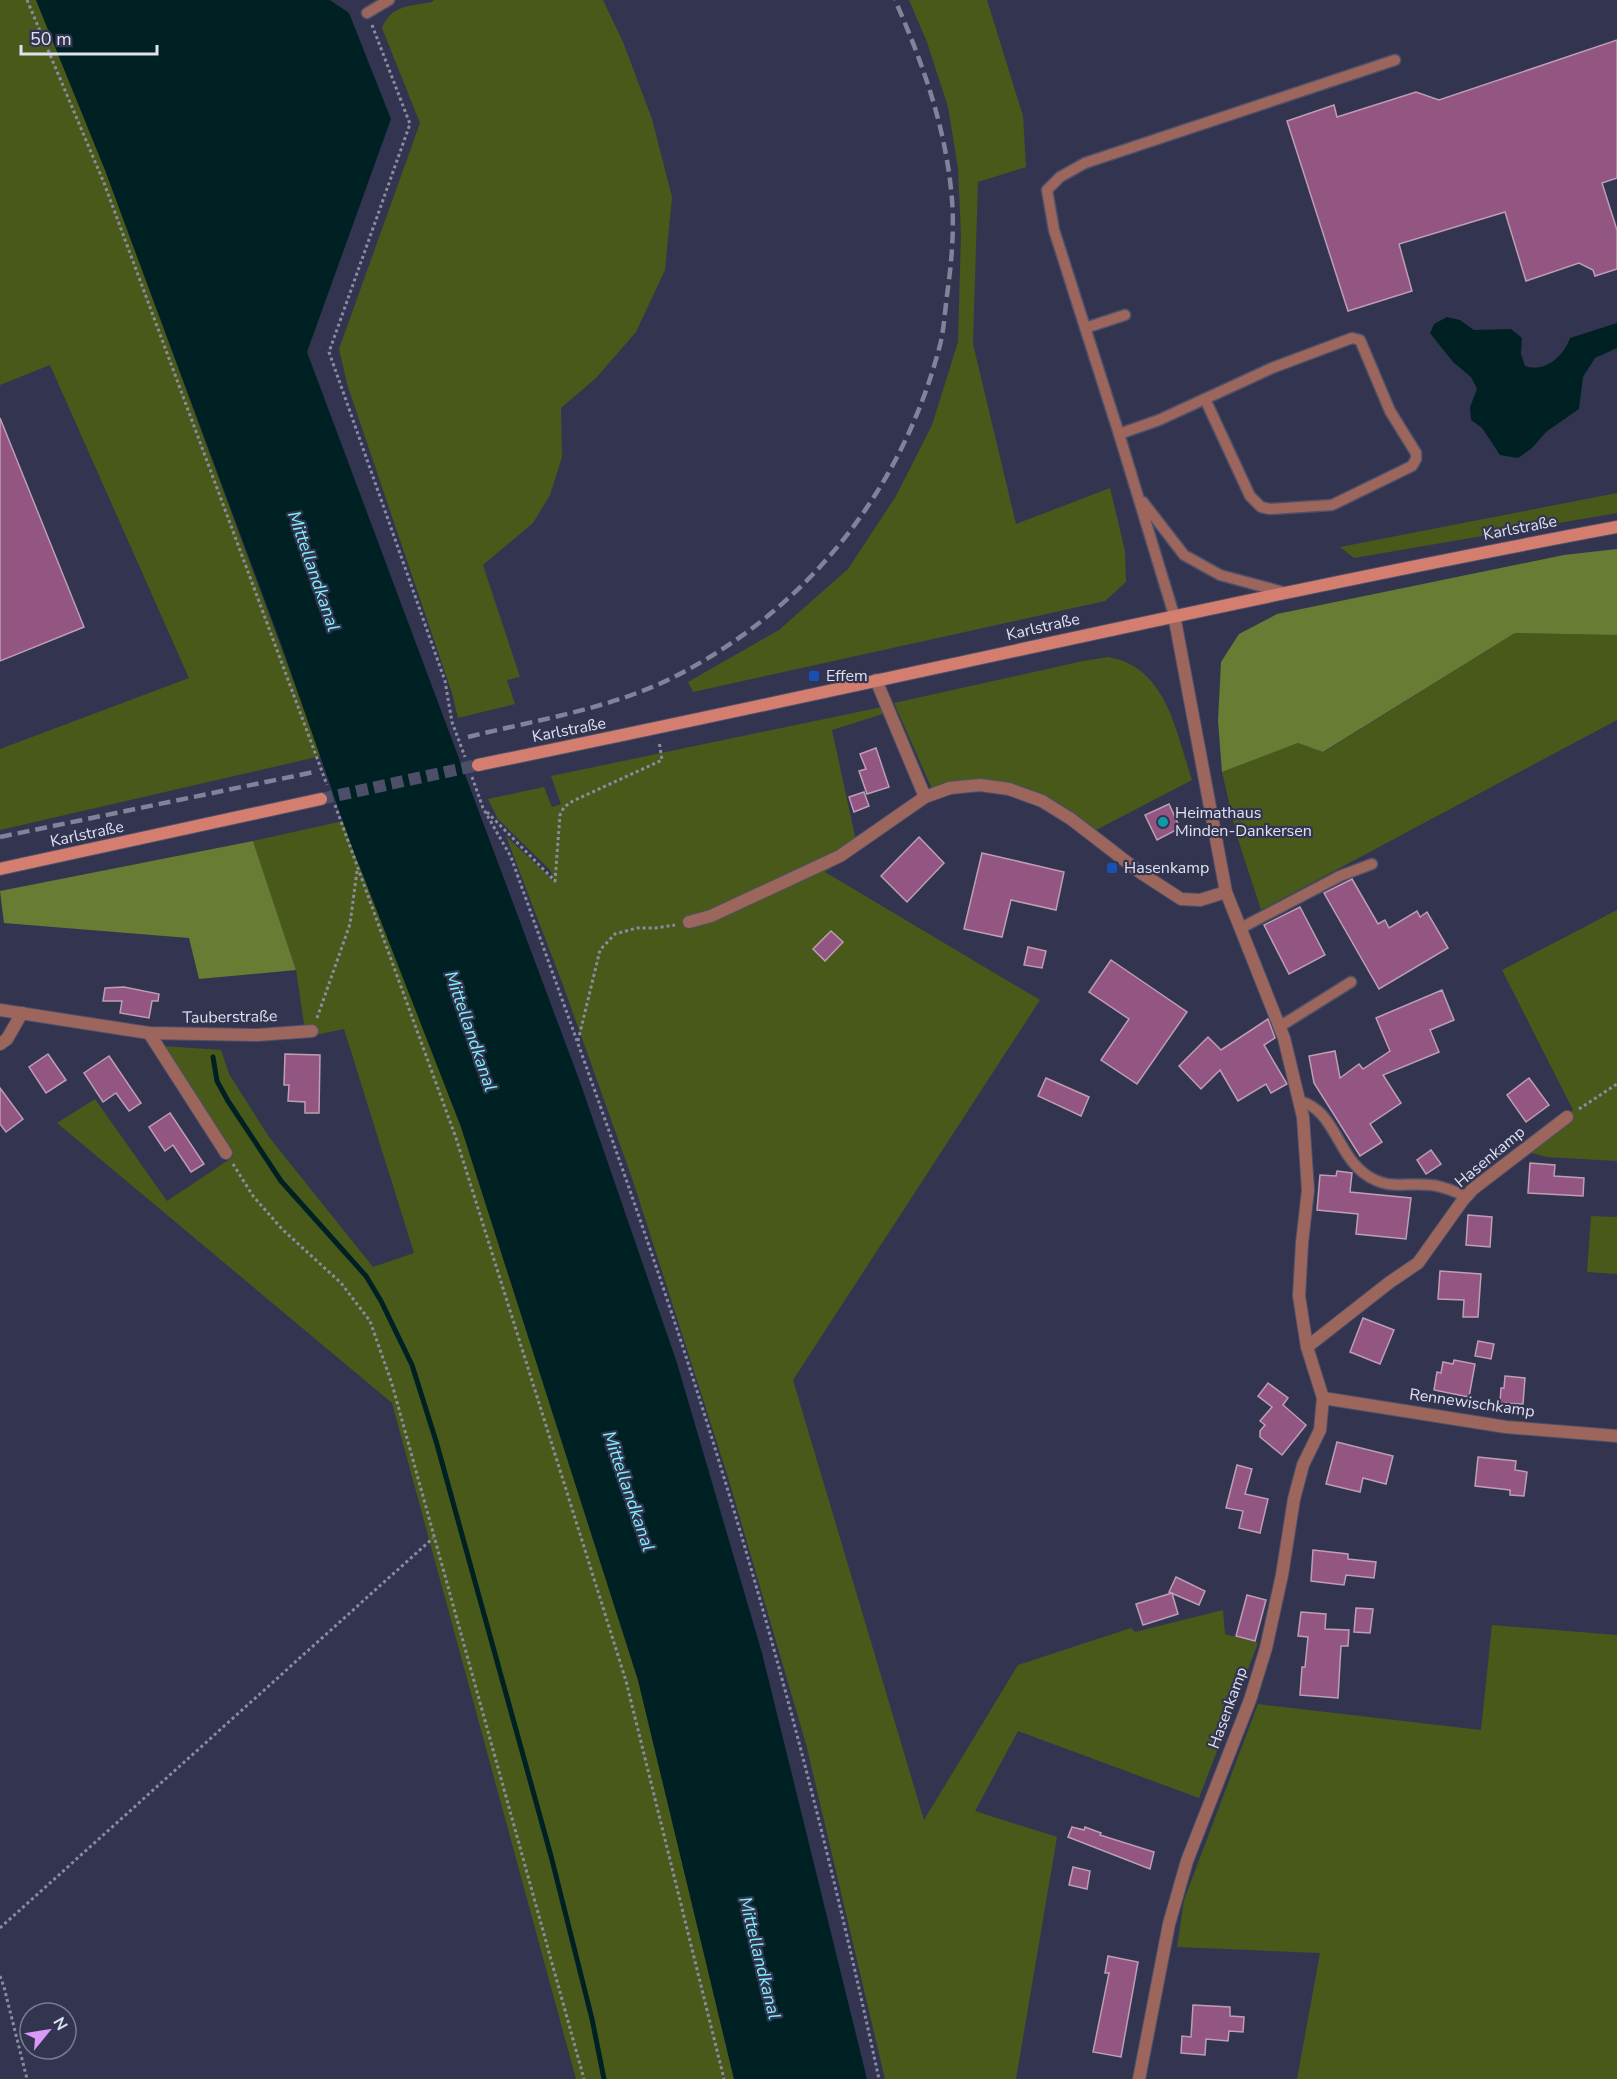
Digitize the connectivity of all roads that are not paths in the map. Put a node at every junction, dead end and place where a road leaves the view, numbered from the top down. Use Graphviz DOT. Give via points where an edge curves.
graph roads {
  1 [pos="388,0"];
  2 [pos="367,13"];
  3 [pos="1395,60"];
  4 [pos="1125,315"];
  5 [pos="1084,328"];
  6 [pos="1205,399"];
  7 [pos="1119,434"];
  8 [pos="1138,496"];
  9 [pos="1617,527"];
  10 [pos="1283,592"];
  11 [pos="1174,615"];
  12 [pos="876,680"];
  13 [pos="472,769"];
  14 [pos="326,796"];
  15 [pos="925,797"];
  16 [pos="1372,864"];
  17 [pos="0,869"];
  18 [pos="1227,892"];
  19 [pos="689,922"];
  20 [pos="1241,928"];
  21 [pos="1351,982"];
  22 [pos="0,1010"];
  23 [pos="22,1013"];
  24 [pos="1279,1027"];
  25 [pos="312,1031"];
  26 [pos="149,1033"];
  27 [pos="0,1044"];
  28 [pos="1299,1101"];
  29 [pos="1567,1117"];
  30 [pos="226,1153"];
  31 [pos="1466,1196"];
  32 [pos="1307,1347"];
  33 [pos="1323,1398"];
  34 [pos="1617,1436"];
  35 [pos="1139,2079"];
  1 -- 2 [label="lane"];
  3 -- 5 [label="lane" via="1085,163 1060,177 1047,190 1054,230"];
  4 -- 5 [label="lane"];
  5 -- 7 [label="lane"];
  6 -- 6 [label="lane" via="1302,356 1357,338 1416,459 1412,466 1332,505 1261,507 1250,496"];
  6 -- 7 [label="lane"];
  7 -- 8 [label="lane"];
  8 -- 10 [label="lane" via="1184,555 1220,575"];
  8 -- 11 [label="lane"];
  9 -- 10 [label="street, Karlstraße"];
  10 -- 11 [label="street, Karlstraße"];
  11 -- 12 [label="street, Karlstraße"];
  11 -- 18 [label="street, Hasenkamp"];
  12 -- 13 [label="street, Karlstraße"];
  12 -- 15 [label="street"];
  14 -- 17 [label="street, Karlstraße"];
  15 -- 18 [label="street" via="950,788 980,785 1009,789 1042,801 1071,819 1181,899 1200,900"];
  15 -- 19 [label="street" via="840,856"];
  16 -- 20 [label="lane" via="1340,876"];
  18 -- 20 [label="street, Hasenkamp"];
  20 -- 24 [label="street, Hasenkamp"];
  21 -- 24 [label="lane"];
  22 -- 23 [label="street, Tauberstraße"];
  23 -- 26 [label="street, Tauberstraße"];
  23 -- 27 [label="street" via="8,1039"];
  24 -- 28 [label="street, Hasenkamp"];
  25 -- 26 [label="street, Tauberstraße" via="257,1035"];
  26 -- 30 [label="street"];
  28 -- 31 [label="lane" via="1320,1111 1343,1150 1366,1175 1382,1184 1429,1184"];
  28 -- 32 [label="street, Hasenkamp" via="1308,1190 1299,1296"];
  29 -- 31 [label="street, Hasenkamp"];
  31 -- 32 [label="street, Hasenkamp" via="1418,1263"];
  32 -- 33 [label="street, Hasenkamp"];
  33 -- 34 [label="street, Rennewischkamp" via="1506,1427"];
  33 -- 35 [label="street, Hasenkamp" via="1320,1430 1303,1465 1294,1499 1266,1648 1187,1862 1169,1924"];
}
